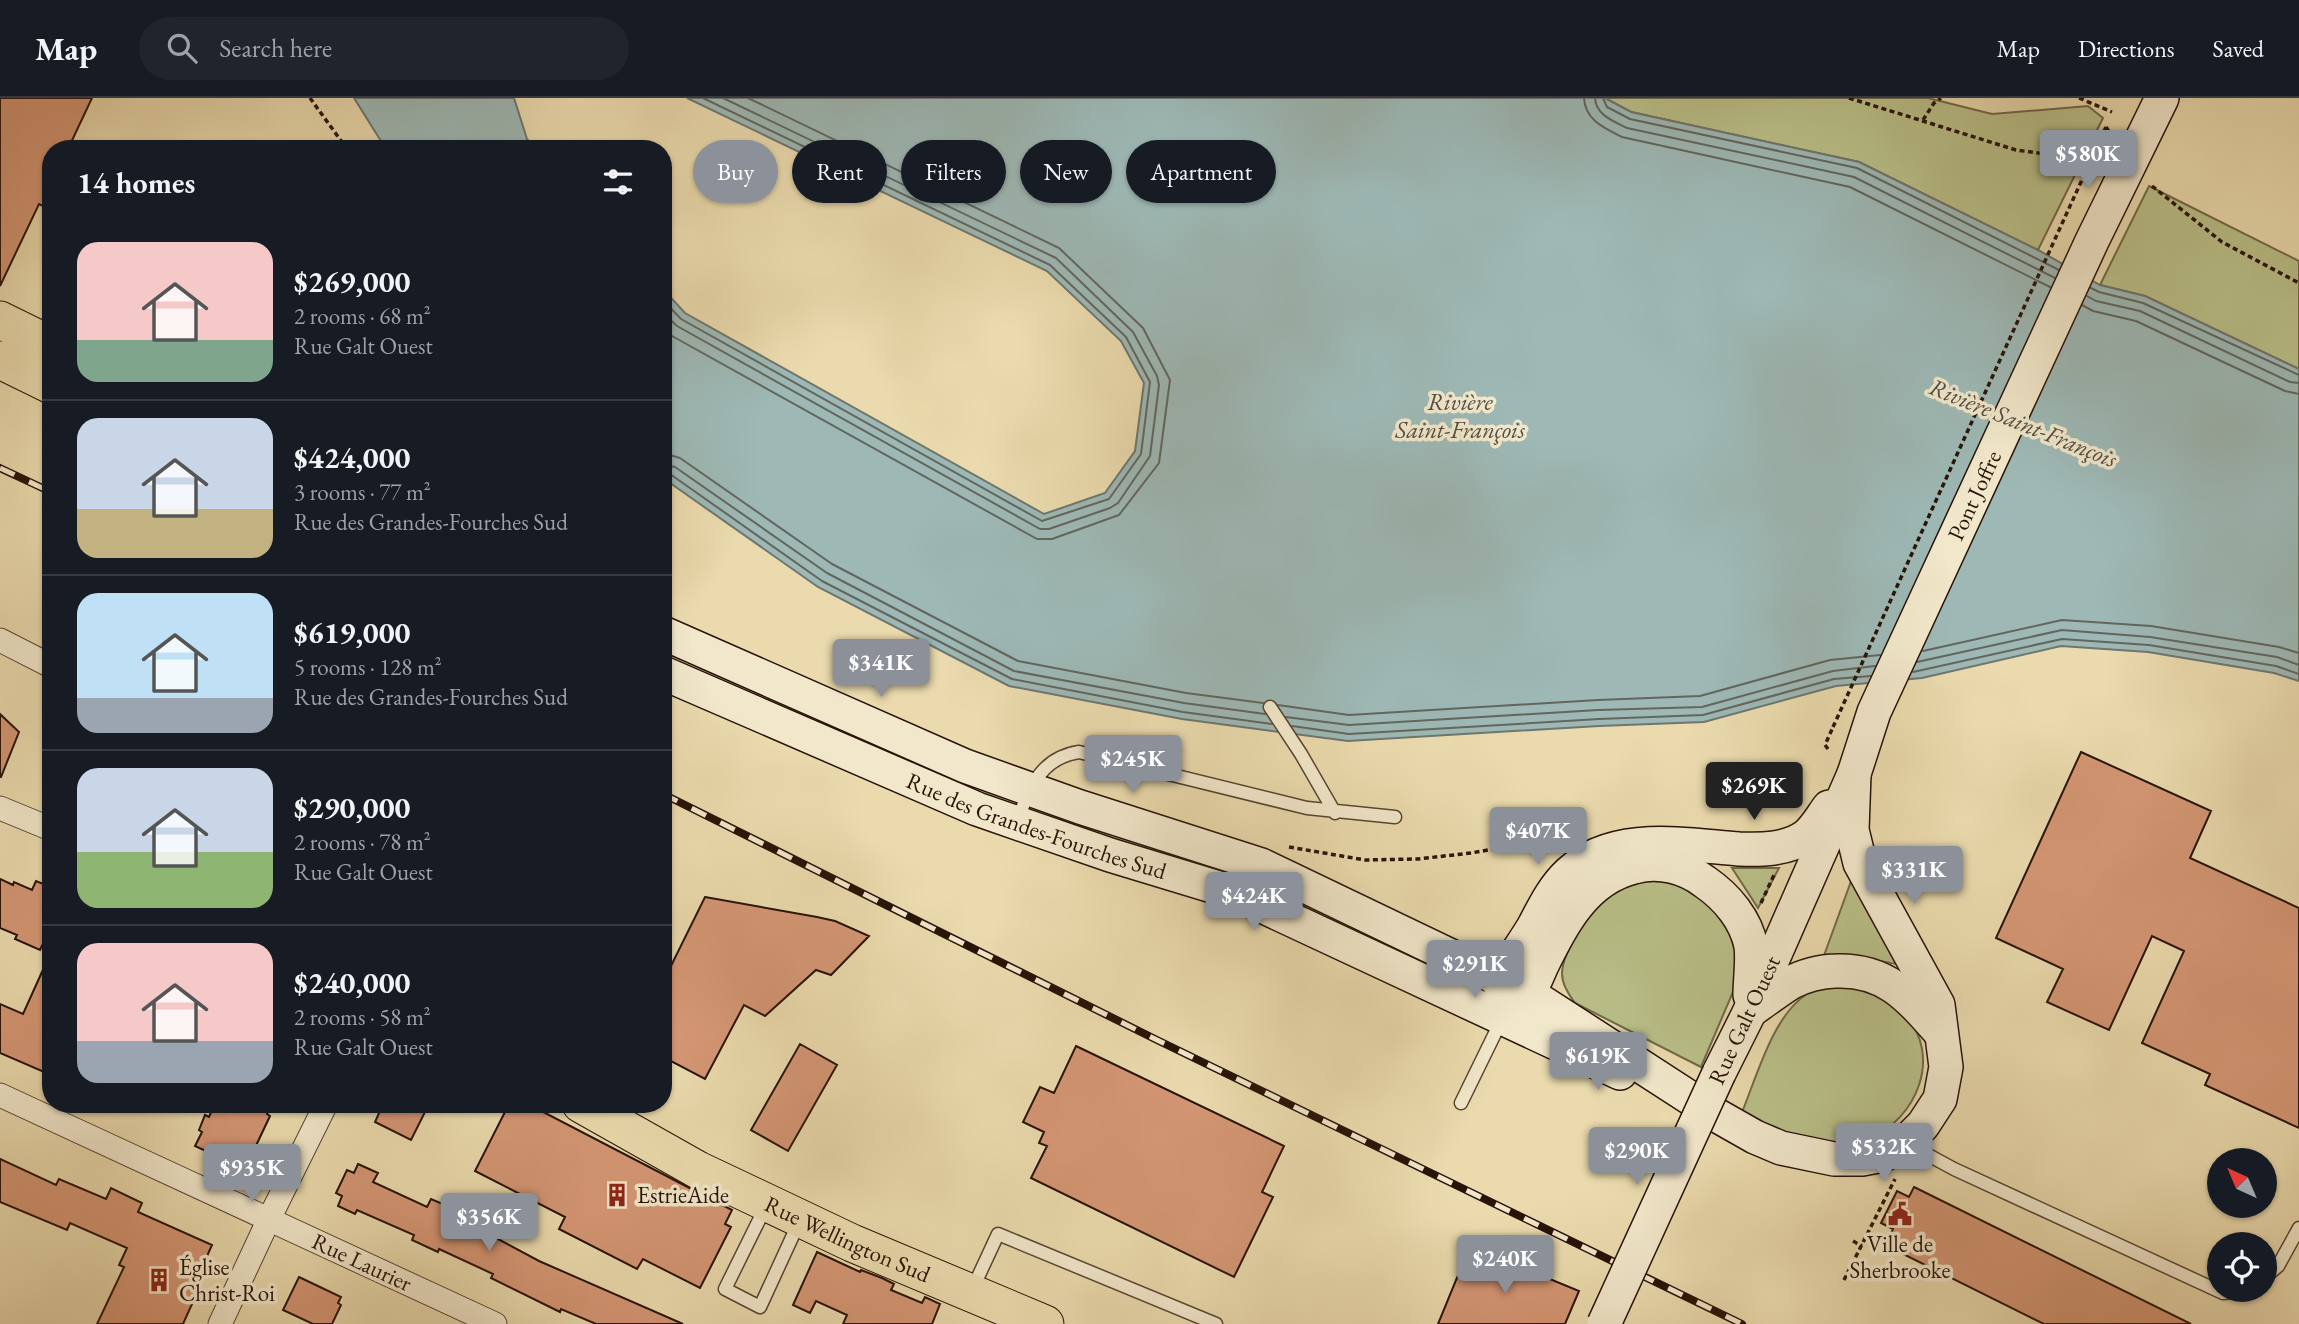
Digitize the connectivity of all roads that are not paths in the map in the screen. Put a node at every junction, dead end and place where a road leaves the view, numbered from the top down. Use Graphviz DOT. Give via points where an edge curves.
graph roads {
  1 [pos="2162,98"];
  2 [pos="0,320"];
  3 [pos="42,341"];
  4 [pos="0,360"];
  5 [pos="42,381"];
  6 [pos="672,637"];
  7 [pos="0,640"];
  8 [pos="42,661"];
  9 [pos="672,677"];
  10 [pos="1270,707"];
  11 [pos="1874,712"];
  12 [pos="1854,774"];
  13 [pos="1030,789"];
  14 [pos="0,808"];
  15 [pos="1335,813"];
  16 [pos="1395,817"];
  17 [pos="1016,823"];
  18 [pos="42,825"];
  19 [pos="1515,987"];
  20 [pos="1750,1011"];
  21 [pos="1502,1019"];
  22 [pos="1944,1037"];
  23 [pos="0,1096"];
  24 [pos="1461,1103"];
  25 [pos="322,1113"];
  26 [pos="598,1113"];
  27 [pos="1718,1116"];
  28 [pos="1906,1142"];
  29 [pos="768,1203"];
  30 [pos="269,1219"];
  31 [pos="801,1219"];
  32 [pos="2299,1228"];
  33 [pos="2277,1267"];
  34 [pos="2207,1286"];
  35 [pos="971,1293"];
  36 [pos="220,1324"];
  37 [pos="495,1324"];
  38 [pos="1045,1324"];
  39 [pos="1216,1324"];
  40 [pos="1604,1324"];
  1 -- 11 [label="main road, Pont Joffre"];
  2 -- 3 [label="main road"];
  4 -- 5 [label="main road"];
  6 -- 13 [label="main road, Rue des Grandes-Fourches Sud" via="965,766"];
  7 -- 8 [label="street"];
  9 -- 17 [label="main road, Rue des Grandes-Fourches Sud"];
  10 -- 15 [label="lane"];
  11 -- 12 [label="main road, Rue Galt Ouest"];
  12 -- 19 [label="main road" via="1807,836 1789,844 1748,849 1645,843 1581,864 1549,897 1521,949"];
  12 -- 20 [label="main road, Rue Galt Ouest"];
  12 -- 22 [label="main road, Rue des Grandes-Fourches Sud" via="1852,830 1860,863 1938,1006"];
  13 -- 15 [label="lane" via="1051,761 1079,752"];
  13 -- 17 [label="lane"];
  13 -- 19 [label="main road, Rue des Grandes-Fourches Sud" via="1261,865"];
  14 -- 18 [label="street"];
  15 -- 16 [label="lane"];
  17 -- 21 [label="main road, Rue des Grandes-Fourches Sud" via="1231,892"];
  19 -- 20 [label="main road" via="1592,889 1626,869 1664,864 1704,881 1741,920 1751,947"];
  19 -- 21 [label="main road"];
  19 -- 27 [label="main road, Rue des Grandes-Fourches Sud"];
  20 -- 22 [label="main road" via="1792,982 1825,971 1856,970 1896,987"];
  20 -- 40 [label="main road, Rue Galt Ouest, bridge"];
  21 -- 24 [label="lane"];
  21 -- 27 [label="main road, Rue des Grandes-Fourches Sud"];
  22 -- 28 [label="main road, Rue des Grandes-Fourches Sud" via="1946,1067 1940,1099"];
  23 -- 30 [label="street, Rue Laurier"];
  25 -- 30 [label="street"];
  26 -- 29 [label="main road, Rue Wellington Sud" via="698,1170"];
  27 -- 28 [label="main road, Rue des Grandes-Fourches Sud" via="1781,1148 1834,1159 1884,1155"];
  28 -- 34 [label="lane" via="1954,1169"];
  29 -- 31 [label="main road, Rue Wellington Sud"];
  29 -- 31 [label="lane" via="725,1289 760,1307"];
  30 -- 36 [label="street"];
  30 -- 37 [label="street, Rue Laurier"];
  31 -- 35 [label="main road, Rue Wellington Sud"];
  32 -- 33 [label="lane"];
  35 -- 38 [label="main road, Rue Wellington Sud"];
  35 -- 39 [label="lane" via="998,1234"];
}
